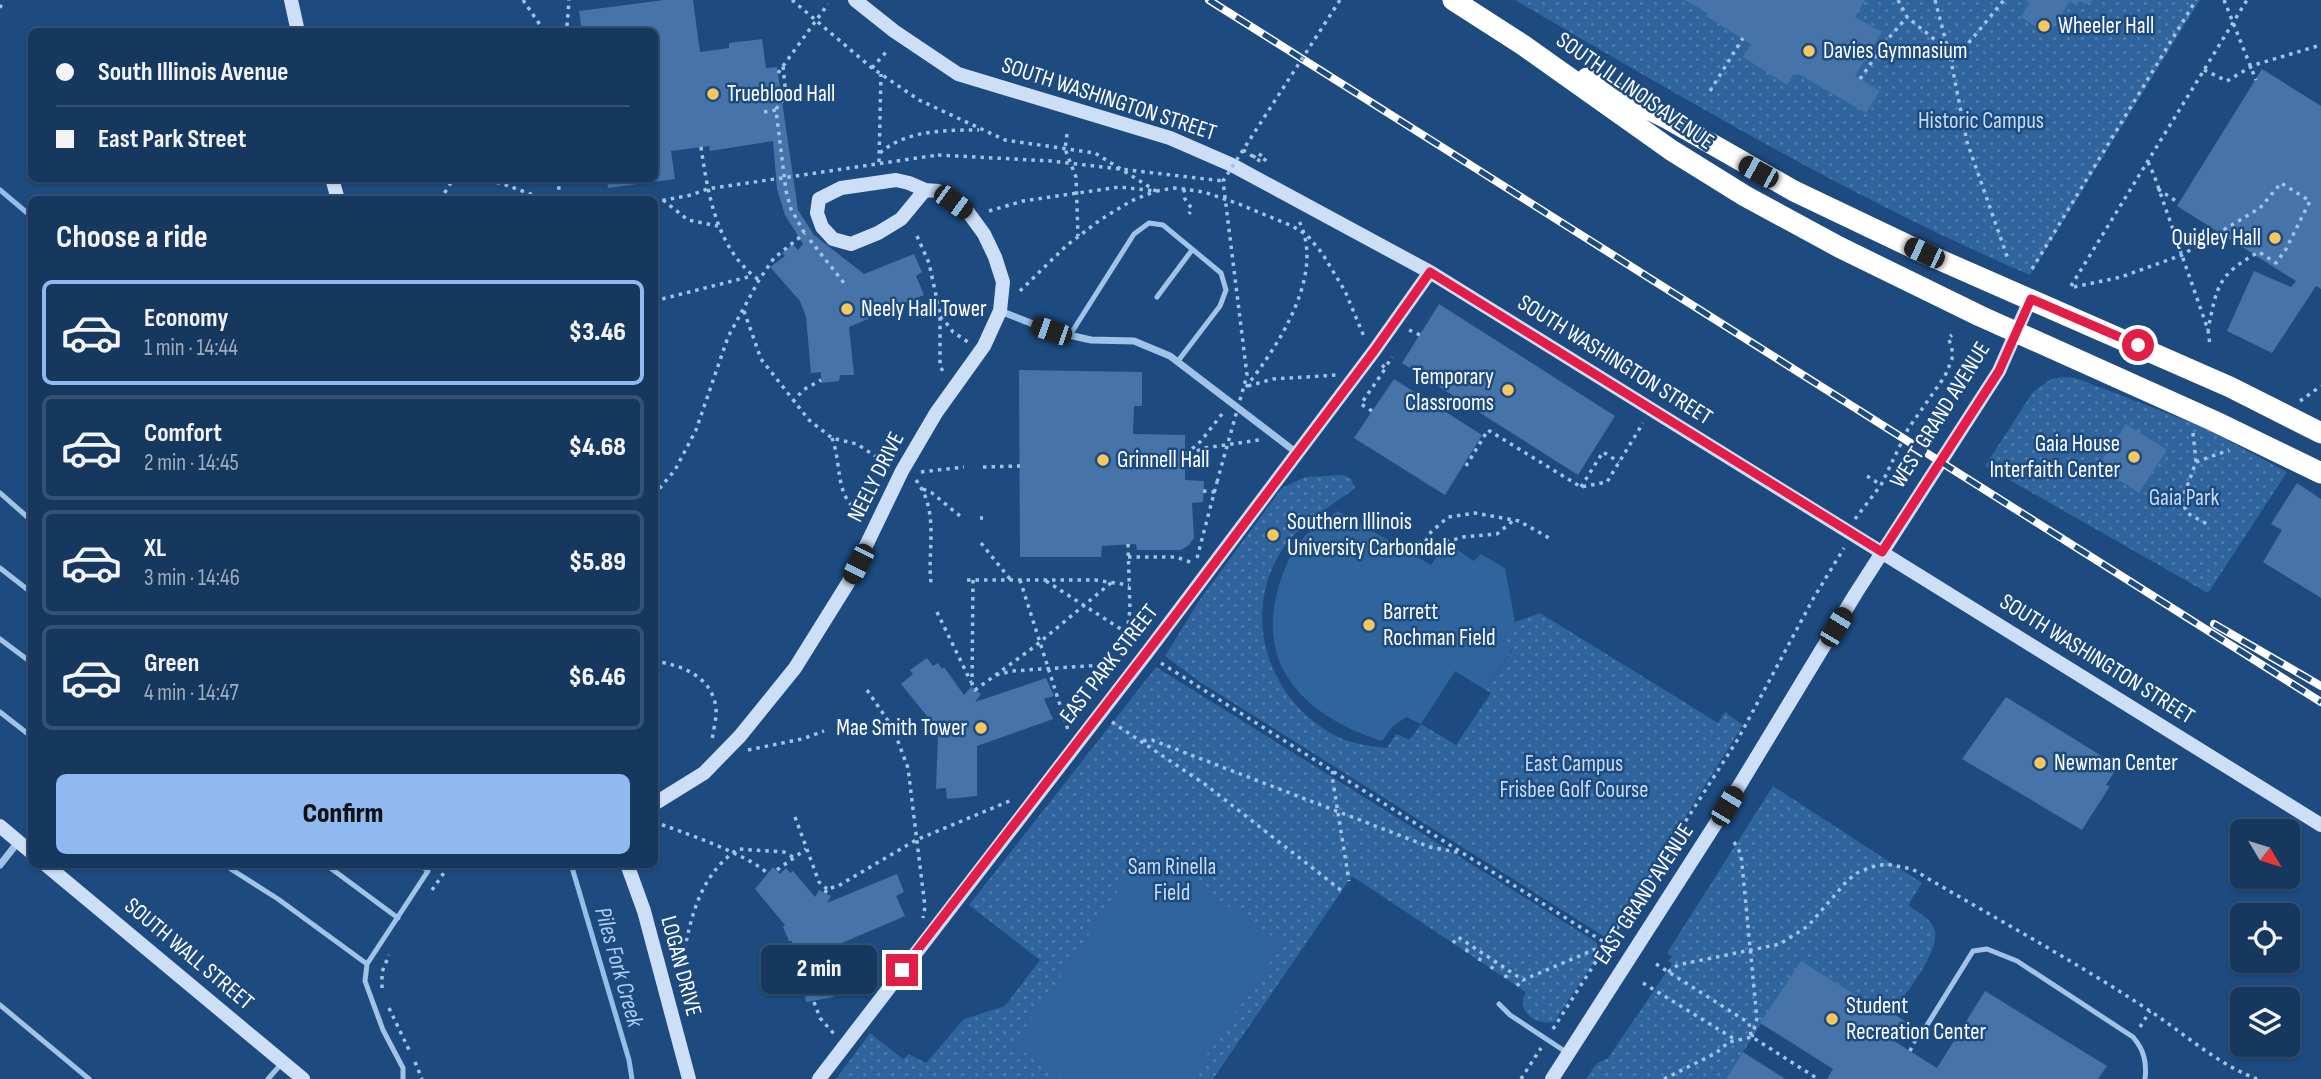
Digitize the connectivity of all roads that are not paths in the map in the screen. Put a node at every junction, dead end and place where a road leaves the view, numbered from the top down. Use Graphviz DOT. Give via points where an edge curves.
graph roads {
  1 [pos="291,0"];
  2 [pos="855,0"];
  3 [pos="1453,0"];
  4 [pos="297,28"];
  5 [pos="1523,45"];
  6 [pos="925,190"];
  7 [pos="1192,250"];
  8 [pos="1430,272"];
  9 [pos="1157,297"];
  10 [pos="2031,299"];
  11 [pos="1000,311"];
  12 [pos="2015,333"];
  13 [pos="1070,335"];
  14 [pos="1178,361"];
  15 [pos="2321,433"];
  16 [pos="1297,454"];
  17 [pos="2321,473"];
  18 [pos="0,493"];
  19 [pos="28,518"];
  20 [pos="1882,552"];
  21 [pos="0,568"];
  22 [pos="28,590"];
  23 [pos="0,639"];
  24 [pos="28,660"];
  25 [pos="0,712"];
  26 [pos="28,734"];
  27 [pos="658,802"];
  28 [pos="2321,825"];
  29 [pos="0,826"];
  30 [pos="18,842"];
  31 [pos="28,850"];
  32 [pos="0,864"];
  33 [pos="50,868"];
  34 [pos="229,868"];
  35 [pos="330,868"];
  36 [pos="424,868"];
  37 [pos="628,868"];
  38 [pos="398,918"];
  39 [pos="367,964"];
  40 [pos="902,970"];
  41 [pos="919,983"];
  42 [pos="1499,1004"];
  43 [pos="0,1005"];
  44 [pos="1924,1030"];
  45 [pos="1569,1053"];
  46 [pos="283,1062"];
  47 [pos="89,1079"];
  48 [pos="268,1079"];
  49 [pos="303,1079"];
  50 [pos="403,1079"];
  51 [pos="689,1079"];
  52 [pos="819,1079"];
  53 [pos="1552,1079"];
  54 [pos="2146,1079"];
  1 -- 4 [label="street"];
  2 -- 8 [label="street, SOUTH WASHINGTON STREET" via="958,74 1170,138 1232,165"];
  3 -- 5 [label="highway, SOUTH ILLINOIS AVENUE"];
  5 -- 10 [label="highway, SOUTH ILLINOIS AVENUE" via="1668,119 1794,191"];
  5 -- 12 [label="highway, SOUTH ILLINOIS AVENUE" via="1671,150 1745,196"];
  6 -- 6 [label="street, NEELY DRIVE" via="901,219 851,244 833,239 817,213 819,199 841,188 896,180"];
  6 -- 11 [label="street, NEELY DRIVE" via="938,191 968,212 984,234 1003,282"];
  7 -- 9 [label="lane"];
  7 -- 13 [label="lane" via="1163,225 1149,223 1134,234"];
  7 -- 14 [label="lane" via="1221,273 1226,290 1220,306"];
  8 -- 16 [label="street, EAST PARK STREET"];
  8 -- 20 [label="street, SOUTH WASHINGTON STREET"];
  10 -- 12 [label="street, WEST GRAND AVENUE"];
  10 -- 15 [label="highway, SOUTH ILLINOIS AVENUE" via="2218,381"];
  11 -- 13 [label="street"];
  11 -- 27 [label="street, NEELY DRIVE" via="984,346 902,471 848,583 795,668 704,773"];
  12 -- 17 [label="highway, SOUTH ILLINOIS AVENUE"];
  12 -- 20 [label="street, WEST GRAND AVENUE" via="1999,371"];
  13 -- 14 [label="street" via="1134,341"];
  14 -- 16 [label="street"];
  16 -- 40 [label="street, EAST PARK STREET"];
  18 -- 19 [label="lane"];
  20 -- 28 [label="street, SOUTH WASHINGTON STREET"];
  20 -- 45 [label="street, EAST GRAND AVENUE"];
  21 -- 22 [label="lane"];
  23 -- 24 [label="lane"];
  25 -- 26 [label="lane"];
  29 -- 30 [label="street"];
  30 -- 31 [label="street"];
  30 -- 32 [label="street"];
  33 -- 46 [label="street, SOUTH WALL STREET"];
  34 -- 39 [label="lane"];
  35 -- 38 [label="lane"];
  36 -- 38 [label="lane" via="428,872"];
  37 -- 51 [label="street, LOGAN DRIVE"];
  38 -- 39 [label="lane"];
  39 -- 50 [label="lane" via="365,981 403,1068"];
  40 -- 41 [label="lane"];
  40 -- 52 [label="street, EAST PARK STREET"];
  42 -- 45 [label="lane"];
  43 -- 47 [label="lane"];
  44 -- 54 [label="lane" via="1973,951 1987,949 2017,961 2133,1037 2142,1047"];
  45 -- 53 [label="street, EAST GRAND AVENUE"];
  46 -- 48 [label="lane"];
  46 -- 49 [label="street, SOUTH WALL STREET"];
}
